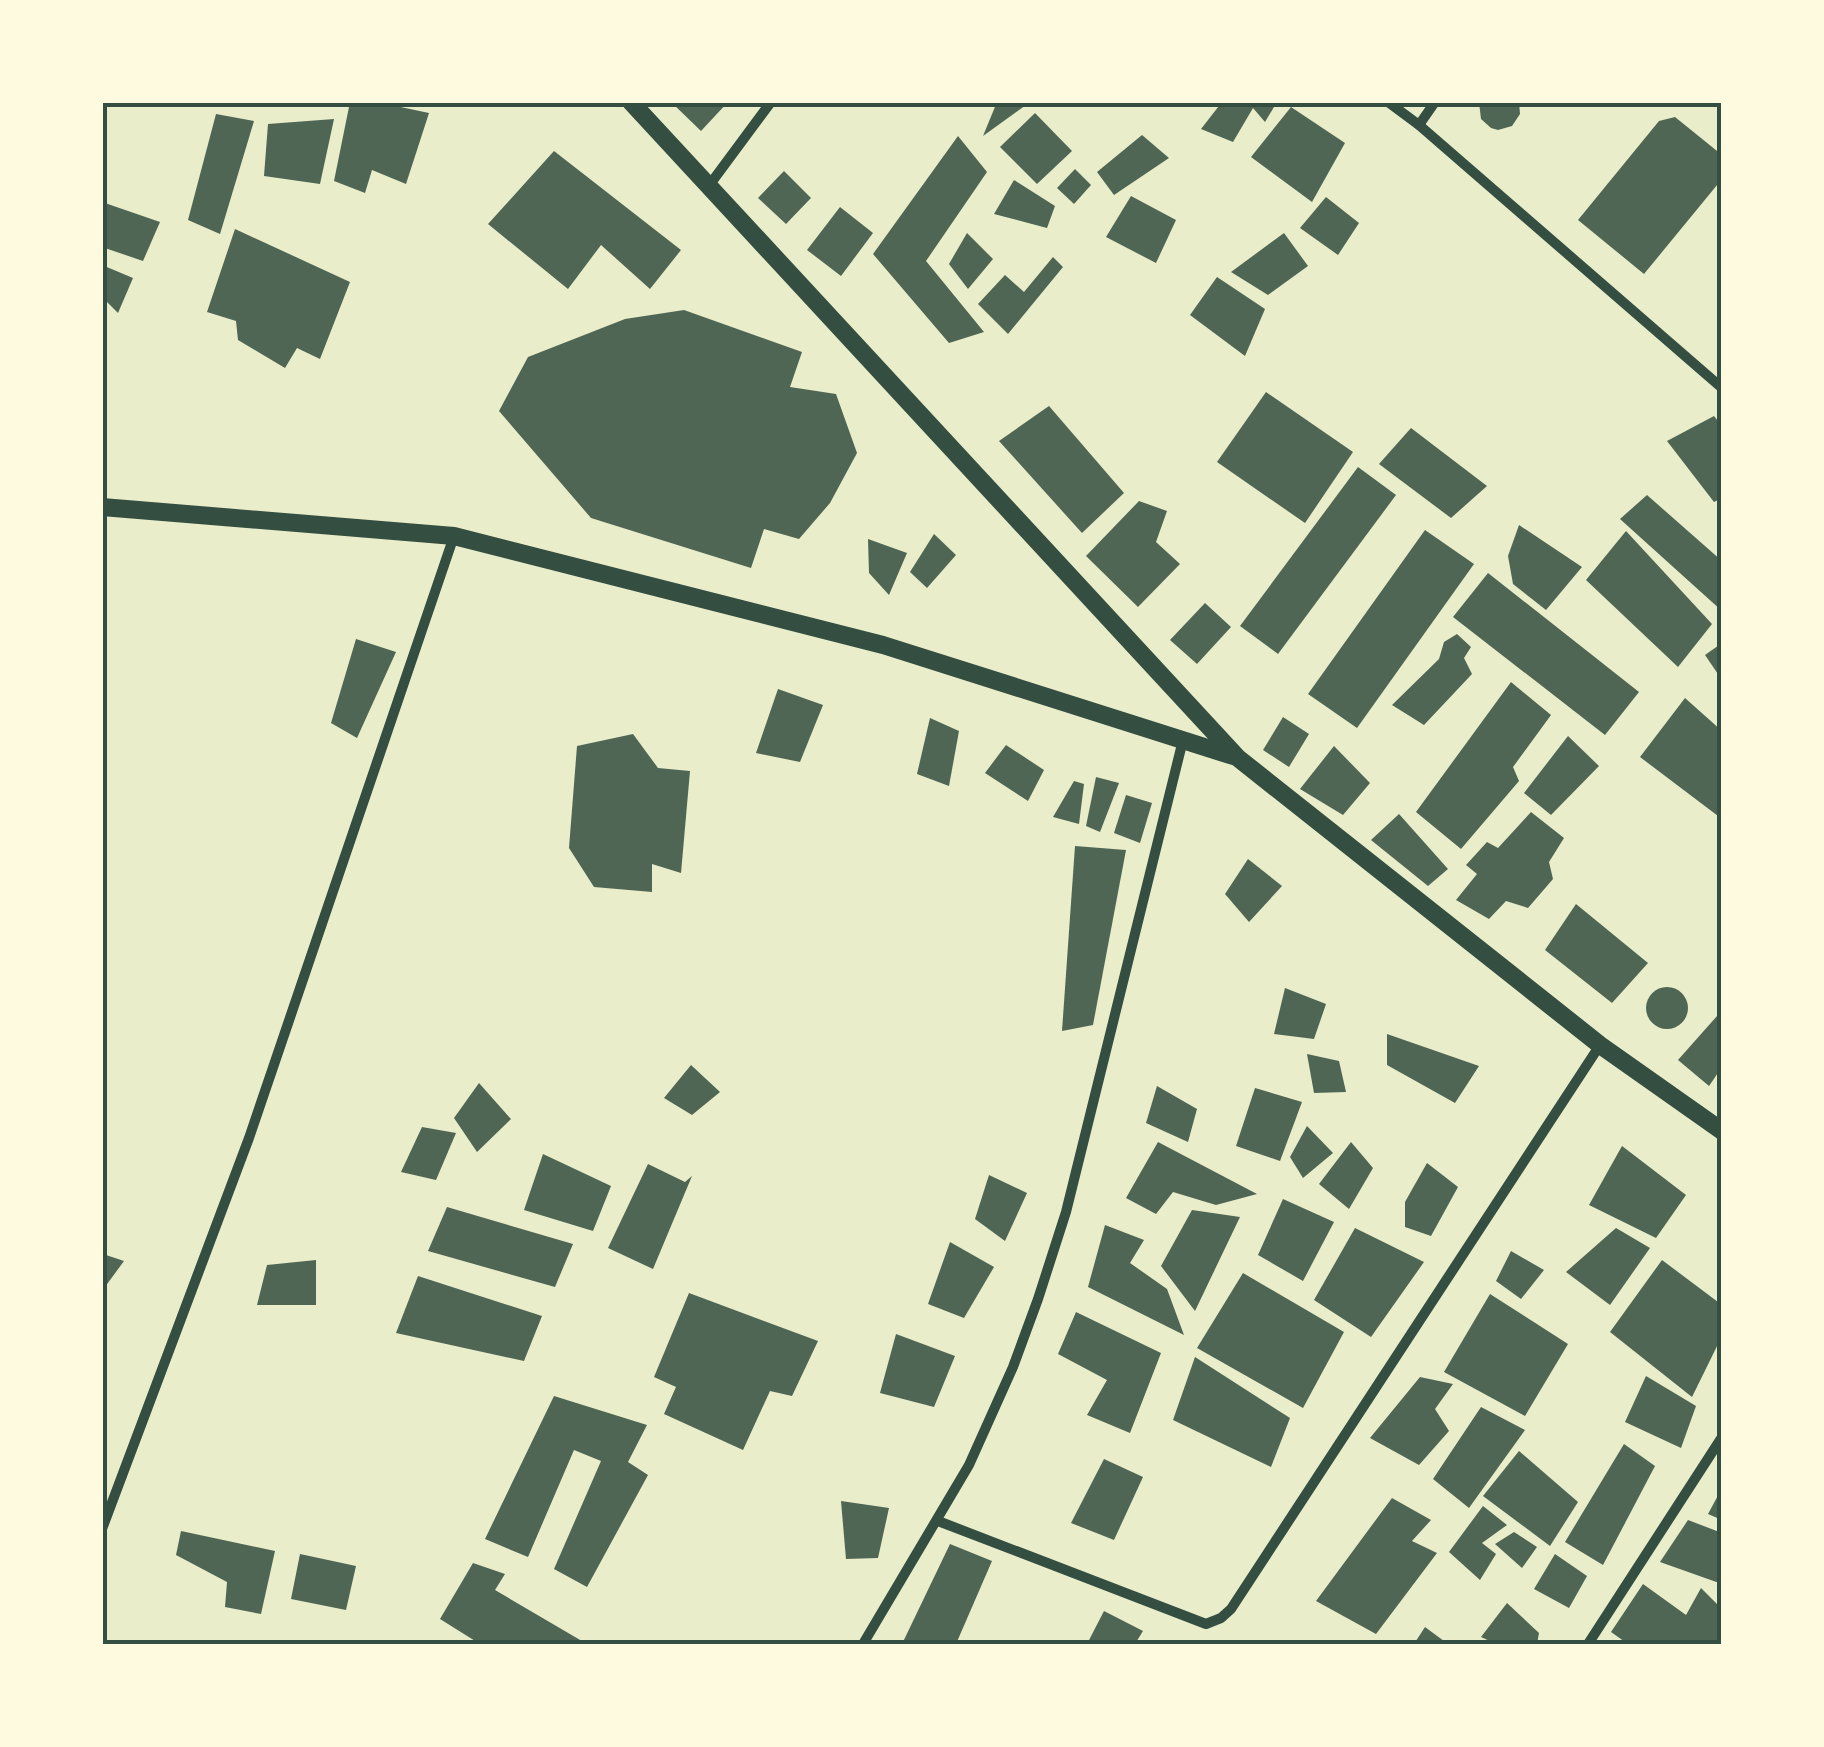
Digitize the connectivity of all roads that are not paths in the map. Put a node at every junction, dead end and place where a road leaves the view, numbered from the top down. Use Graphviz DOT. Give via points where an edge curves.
graph roads {
  1 [pos="631,102"];
  2 [pos="771,102"];
  3 [pos="1388,102"];
  4 [pos="1435,102"];
  5 [pos="1419,126"];
  6 [pos="708,187"];
  7 [pos="1722,388"];
  8 [pos="102,507"];
  9 [pos="454,536"];
  10 [pos="1183,740"];
  11 [pos="1238,758"];
  12 [pos="1600,1045"];
  13 [pos="1722,1130"];
  14 [pos="1722,1437"];
  15 [pos="938,1520"];
  16 [pos="102,1530"];
  17 [pos="863,1644"];
  18 [pos="1588,1644"];
  1 -- 6 [label="street"];
  2 -- 6 [label="street"];
  3 -- 5 [label="street"];
  4 -- 5 [label="street"];
  5 -- 7 [label="street"];
  6 -- 11 [label="street"];
  8 -- 9 [label="street"];
  9 -- 10 [label="street" via="883,645"];
  9 -- 16 [label="street" via="249,1138"];
  10 -- 11 [label="street"];
  10 -- 15 [label="street" via="1066,1212 1013,1368"];
  11 -- 12 [label="street"];
  12 -- 13 [label="street"];
  12 -- 15 [label="street" via="1221,1618 1206,1624"];
  14 -- 18 [label="street"];
  15 -- 17 [label="street"];
}
